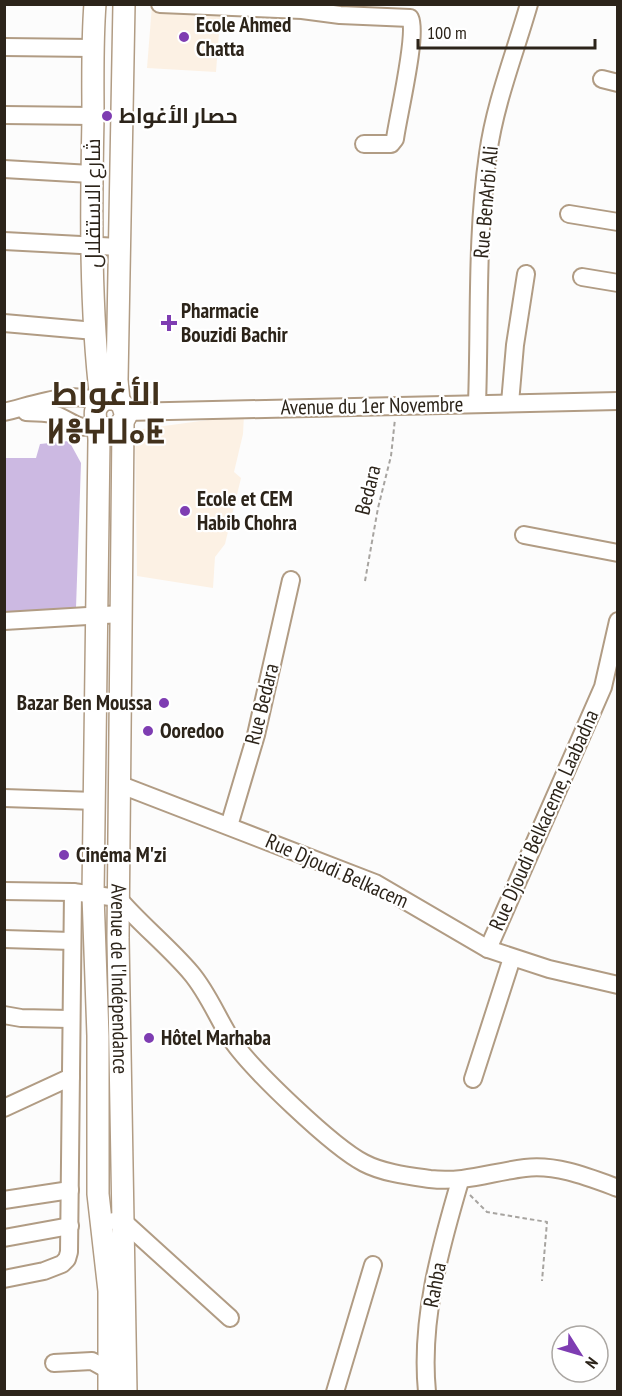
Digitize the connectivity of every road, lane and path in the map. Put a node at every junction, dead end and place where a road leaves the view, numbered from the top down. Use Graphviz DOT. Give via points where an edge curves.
graph roads {
  1 [pos="95,4"];
  2 [pos="124,4"];
  3 [pos="160,4"];
  4 [pos="529,4"];
  5 [pos="4,47"];
  6 [pos="92,48"];
  7 [pos="4,115"];
  8 [pos="93,116"];
  9 [pos="364,144"];
  10 [pos="4,169"];
  11 [pos="92,174"];
  12 [pos="569,214"];
  13 [pos="618,222"];
  14 [pos="4,241"];
  15 [pos="92,246"];
  16 [pos="119,247"];
  17 [pos="526,274"];
  18 [pos="582,277"];
  19 [pos="618,283"];
  20 [pos="4,323"];
  21 [pos="95,331"];
  22 [pos="618,400"];
  23 [pos="510,403"];
  24 [pos="477,404"];
  25 [pos="396,406"];
  26 [pos="4,412"];
  27 [pos="109,413"];
  28 [pos="524,535"];
  29 [pos="618,553"];
  30 [pos="291,580"];
  31 [pos="364,581"];
  32 [pos="121,614"];
  33 [pos="98,616"];
  34 [pos="4,621"];
  35 [pos="618,621"];
  36 [pos="121,784"];
  37 [pos="4,798"];
  38 [pos="96,801"];
  39 [pos="230,826"];
  40 [pos="4,891"];
  41 [pos="83,894"];
  42 [pos="118,898"];
  43 [pos="4,939"];
  44 [pos="72,941"];
  45 [pos="488,950"];
  46 [pos="512,958"];
  47 [pos="618,985"];
  48 [pos="4,1015"];
  49 [pos="70,1019"];
  50 [pos="71,1077"];
  51 [pos="473,1079"];
  52 [pos="4,1108"];
  53 [pos="460,1181"];
  54 [pos="618,1188"];
  55 [pos="70,1190"];
  56 [pos="4,1200"];
  57 [pos="102,1221"];
  58 [pos="123,1221"];
  59 [pos="70,1226"];
  60 [pos="4,1238"];
  61 [pos="373,1265"];
  62 [pos="4,1279"];
  63 [pos="542,1281"];
  64 [pos="230,1318"];
  65 [pos="54,1363"];
  66 [pos="109,1381"];
  67 [pos="126,1392"];
  68 [pos="335,1392"];
  69 [pos="427,1392"];
  1 -- 6 [label="main road, شارع الاستقلال"];
  2 -- 16 [label="main road, Avenue de l'Indépendance"];
  3 -- 9 [label="street" via="410,18 410,51 395,139 391,144"];
  4 -- 24 [label="street, Rue BenArbi Ali" via="488,151 482,200"];
  5 -- 6 [label="street"];
  6 -- 8 [label="main road, شارع الاستقلال"];
  7 -- 8 [label="street"];
  8 -- 11 [label="main road, شارع الاستقلال"];
  10 -- 11 [label="street"];
  11 -- 15 [label="main road, شارع الاستقلال"];
  12 -- 13 [label="street"];
  14 -- 15 [label="street"];
  15 -- 16 [label="street"];
  15 -- 21 [label="main road, شارع الاستقلال"];
  16 -- 27 [label="main road, Avenue de l'Indépendance" via="117,380"];
  17 -- 23 [label="street"];
  18 -- 19 [label="street"];
  20 -- 21 [label="street"];
  21 -- 27 [label="main road, شارع الاستقلال"];
  22 -- 23 [label="street, Avenue du 1er Novembre"];
  23 -- 24 [label="street, Avenue du 1er Novembre"];
  24 -- 25 [label="street, Avenue du 1er Novembre"];
  25 -- 27 [label="street, Avenue du 1er Novembre"];
  25 -- 31 [label="path, Bedara" via="391,456"];
  26 -- 27 [label="street" via="50,414 84,428"];
  26 -- 27 [label="street" via="87,396"];
  27 -- 32 [label="main road, Avenue de l'Indépendance"];
  27 -- 33 [label="main road, Avenue de l'Indépendance" via="96,583"];
  28 -- 29 [label="street"];
  30 -- 39 [label="street, Rue Bedara" via="256,735"];
  32 -- 33 [label="street"];
  32 -- 36 [label="main road, Avenue de l'Indépendance"];
  33 -- 34 [label="street"];
  33 -- 38 [label="main road, Avenue de l'Indépendance"];
  35 -- 45 [label="street, Rue Djoudi Belkaceme, Laabadna" via="603,687"];
  36 -- 39 [label="street, Rue Djoudi Belkacem"];
  36 -- 42 [label="main road, Avenue de l'Indépendance"];
  37 -- 38 [label="street"];
  38 -- 41 [label="main road, Avenue de l'Indépendance"];
  39 -- 45 [label="street, Rue Djoudi Belkacem" via="375,883"];
  40 -- 41 [label="street"];
  41 -- 42 [label="street"];
  41 -- 44 [label="street"];
  41 -- 57 [label="main road, Avenue de l'Indépendance" via="98,1036 98,1194"];
  42 -- 53 [label="street" via="190,971 211,1000 231,1039 250,1062 352,1155 390,1172"];
  42 -- 58 [label="main road, Avenue de l'Indépendance"];
  43 -- 44 [label="street"];
  44 -- 49 [label="street"];
  45 -- 46 [label="street, Rue Djoudi Belkacem"];
  46 -- 47 [label="street, Rue Djoudi Belkacem"];
  46 -- 51 [label="street"];
  48 -- 49 [label="street"];
  49 -- 50 [label="street"];
  50 -- 52 [label="street"];
  50 -- 55 [label="street"];
  53 -- 54 [label="street" via="537,1167 567,1171"];
  53 -- 63 [label="path" via="488,1212 547,1222"];
  53 -- 69 [label="street, Rahba" via="432,1290 425,1355"];
  55 -- 56 [label="street"];
  55 -- 59 [label="street"];
  57 -- 58 [label="street"];
  57 -- 66 [label="main road, Avenue de l'Indépendance" via="109,1291"];
  58 -- 64 [label="street"];
  58 -- 67 [label="main road, Avenue de l'Indépendance"];
  59 -- 60 [label="street"];
  59 -- 62 [label="street" via="69,1252 62,1264"];
  61 -- 68 [label="street"];
  65 -- 66 [label="street" via="92,1362"];
}
